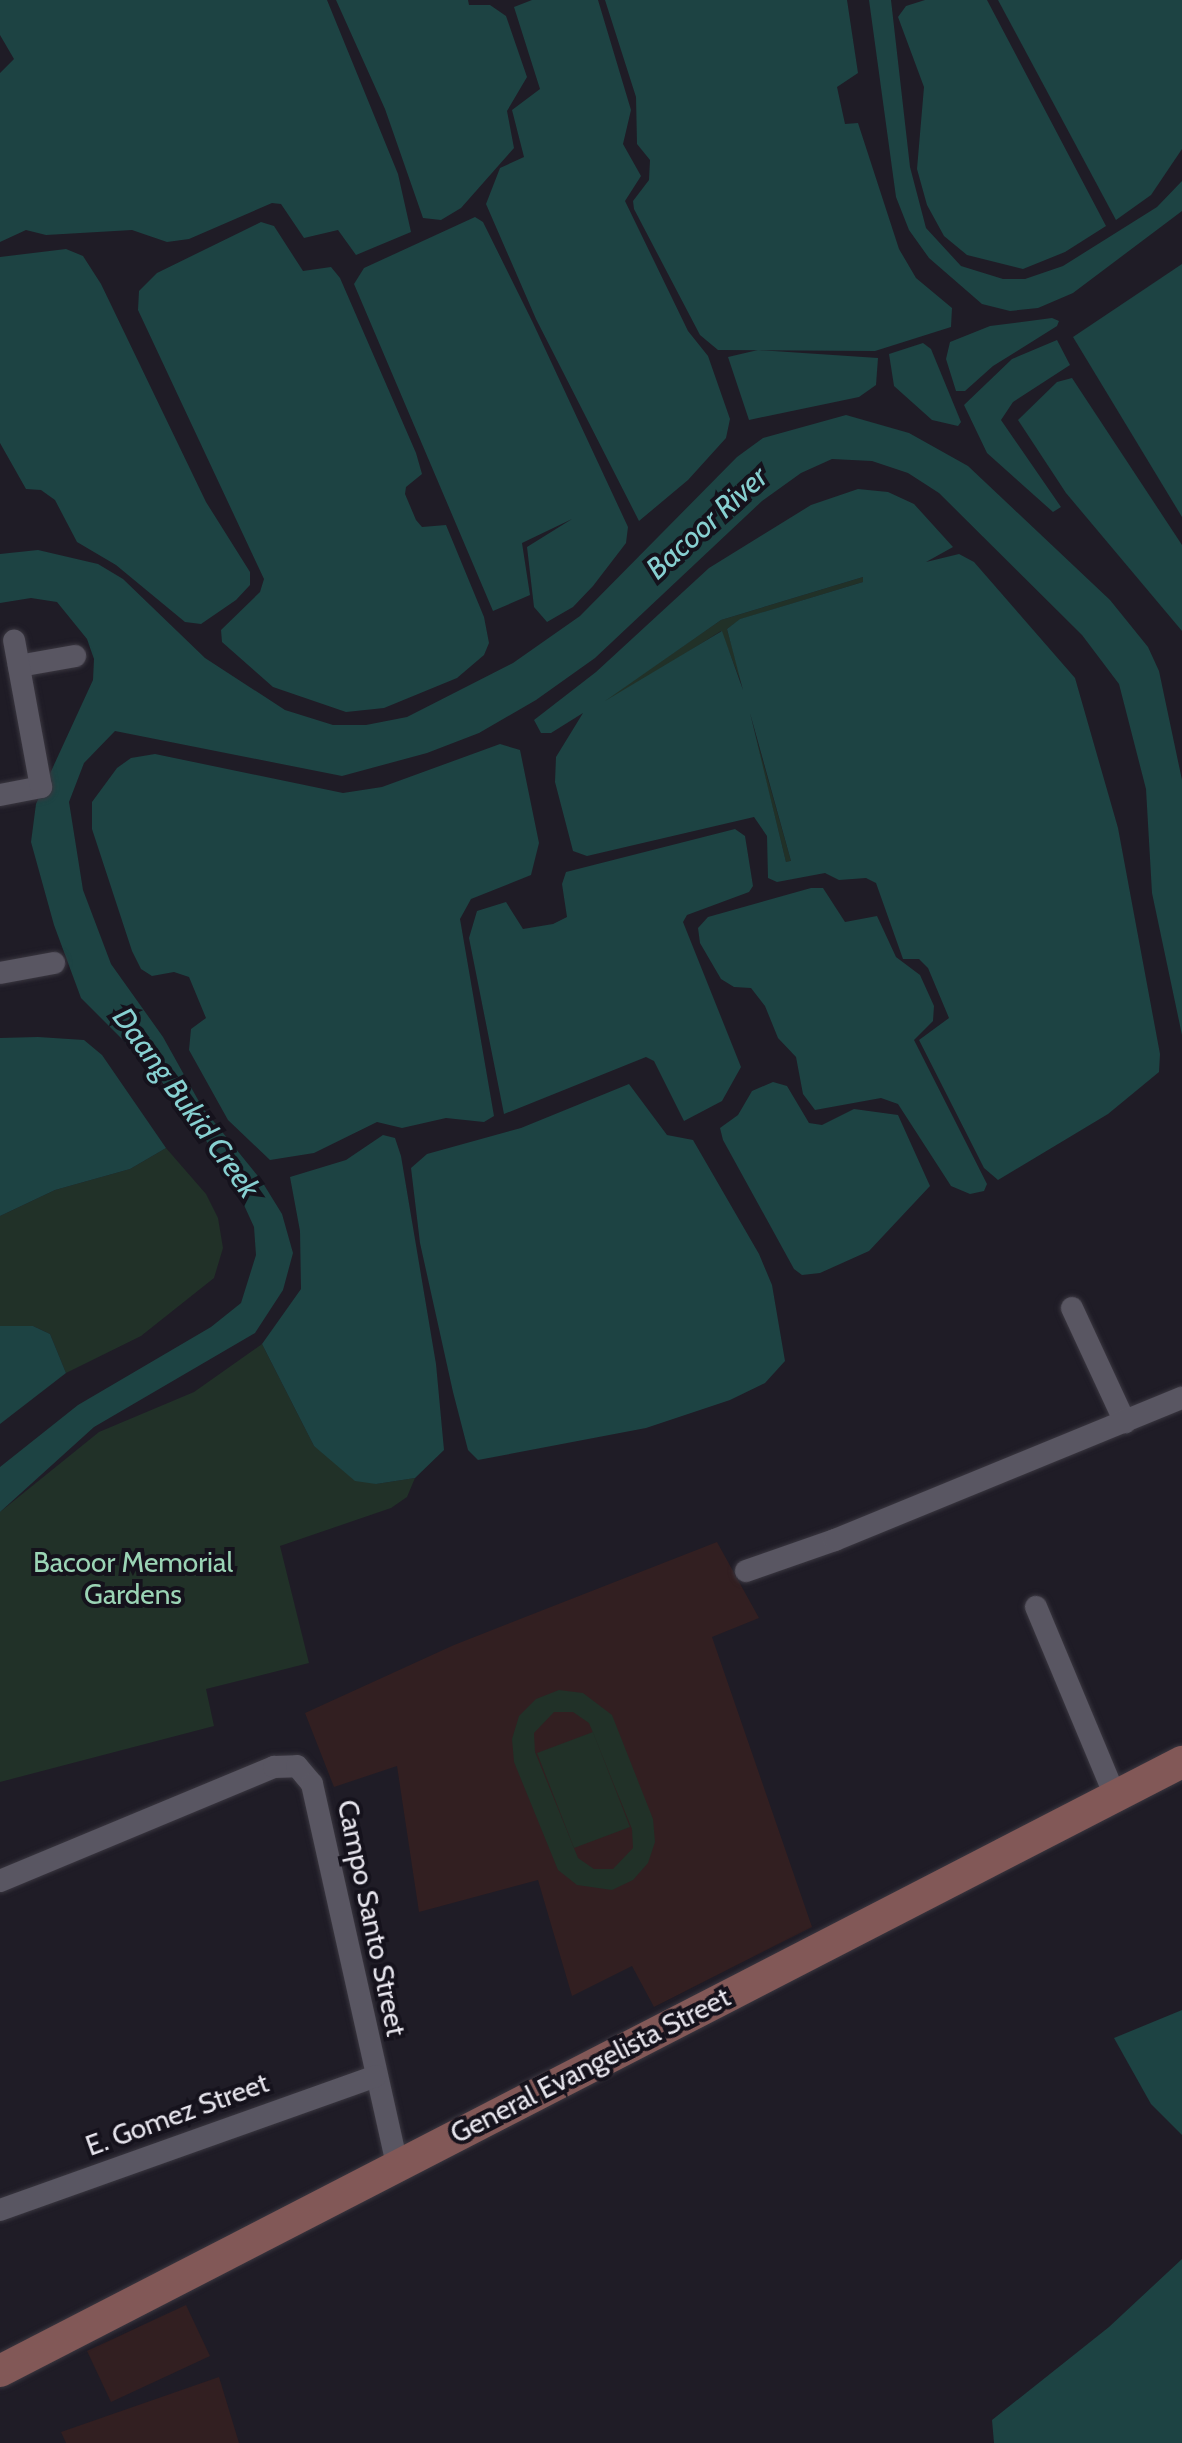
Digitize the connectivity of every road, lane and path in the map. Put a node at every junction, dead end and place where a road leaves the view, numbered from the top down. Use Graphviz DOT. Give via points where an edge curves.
graph roads {
  1 [pos="14,640"];
  2 [pos="75,656"];
  3 [pos="19,666"];
  4 [pos="0,795"];
  5 [pos="54,963"];
  6 [pos="0,973"];
  7 [pos="1072,1308"];
  8 [pos="1182,1398"];
  9 [pos="1125,1422"];
  10 [pos="746,1571"];
  11 [pos="1036,1607"];
  12 [pos="1182,1762"];
  13 [pos="1115,1796"];
  14 [pos="0,1881"];
  15 [pos="376,2076"];
  16 [pos="397,2165"];
  17 [pos="0,2210"];
  18 [pos="0,2371"];
  1 -- 3 [label="street"];
  2 -- 3 [label="street"];
  3 -- 4 [label="street" via="41,787"];
  5 -- 6 [label="street"];
  7 -- 9 [label="street"];
  8 -- 9 [label="street"];
  9 -- 10 [label="street"];
  11 -- 13 [label="street"];
  12 -- 13 [label="main road, General Evangelista Street"];
  13 -- 16 [label="main road, General Evangelista Street"];
  14 -- 15 [label="street, Campo Santo Street" via="274,1767 297,1766 312,1784"];
  15 -- 16 [label="street, Campo Santo Street"];
  15 -- 17 [label="street, E. Gomez Street"];
  16 -- 18 [label="main road, General Evangelista Street"];
}
